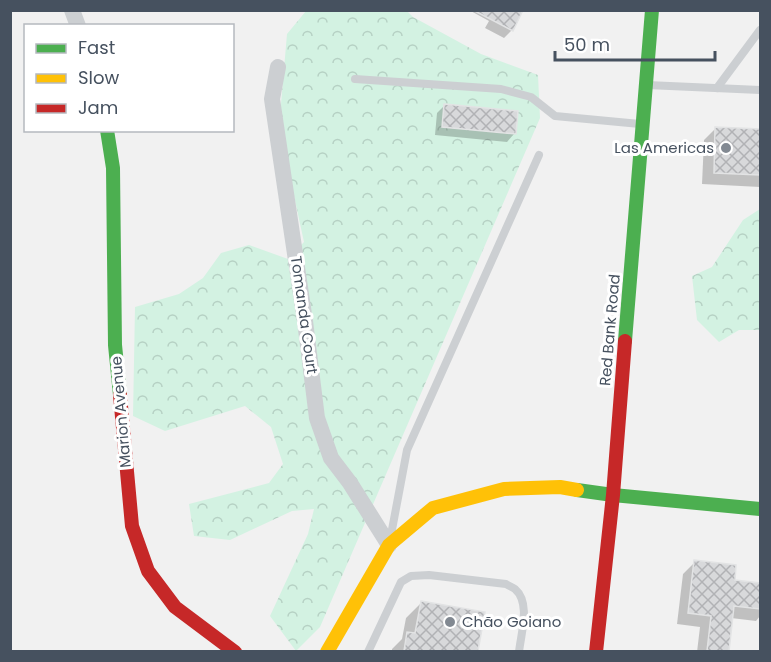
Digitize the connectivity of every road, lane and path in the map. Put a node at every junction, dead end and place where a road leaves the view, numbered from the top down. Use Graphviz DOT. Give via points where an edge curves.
graph roads {
  1 [pos="652,10"];
  2 [pos="760,30"];
  3 [pos="278,67"];
  4 [pos="355,79"];
  5 [pos="646,85"];
  6 [pos="717,88"];
  7 [pos="760,90"];
  8 [pos="643,124"];
  9 [pos="107,132"];
  10 [pos="540,155"];
  11 [pos="613,495"];
  12 [pos="760,509"];
  13 [pos="389,544"];
  14 [pos="235,651"];
  15 [pos="327,651"];
  16 [pos="368,651"];
  17 [pos="519,651"];
  18 [pos="596,651"];
  1 -- 5 [label="street, Red Bank Road"];
  2 -- 6 [label="lane"];
  3 -- 13 [label="street, Tomanda Court" via="272,99 317,418 331,458"];
  4 -- 8 [label="lane" via="501,90 531,97 555,116"];
  5 -- 6 [label="lane"];
  5 -- 8 [label="street, Red Bank Road"];
  6 -- 7 [label="lane"];
  8 -- 11 [label="street, Red Bank Road"];
  9 -- 14 [label="street, Marion Avenue" via="113,168 115,345 132,526 148,571 175,607"];
  10 -- 13 [label="lane" via="407,450"];
  11 -- 12 [label="street"];
  11 -- 13 [label="street" via="561,487 504,489 433,508"];
  11 -- 18 [label="street, Red Bank Road"];
  13 -- 15 [label="street"];
  16 -- 17 [label="lane" via="401,582 411,576 429,575 506,584 516,590 524,611"];
}
